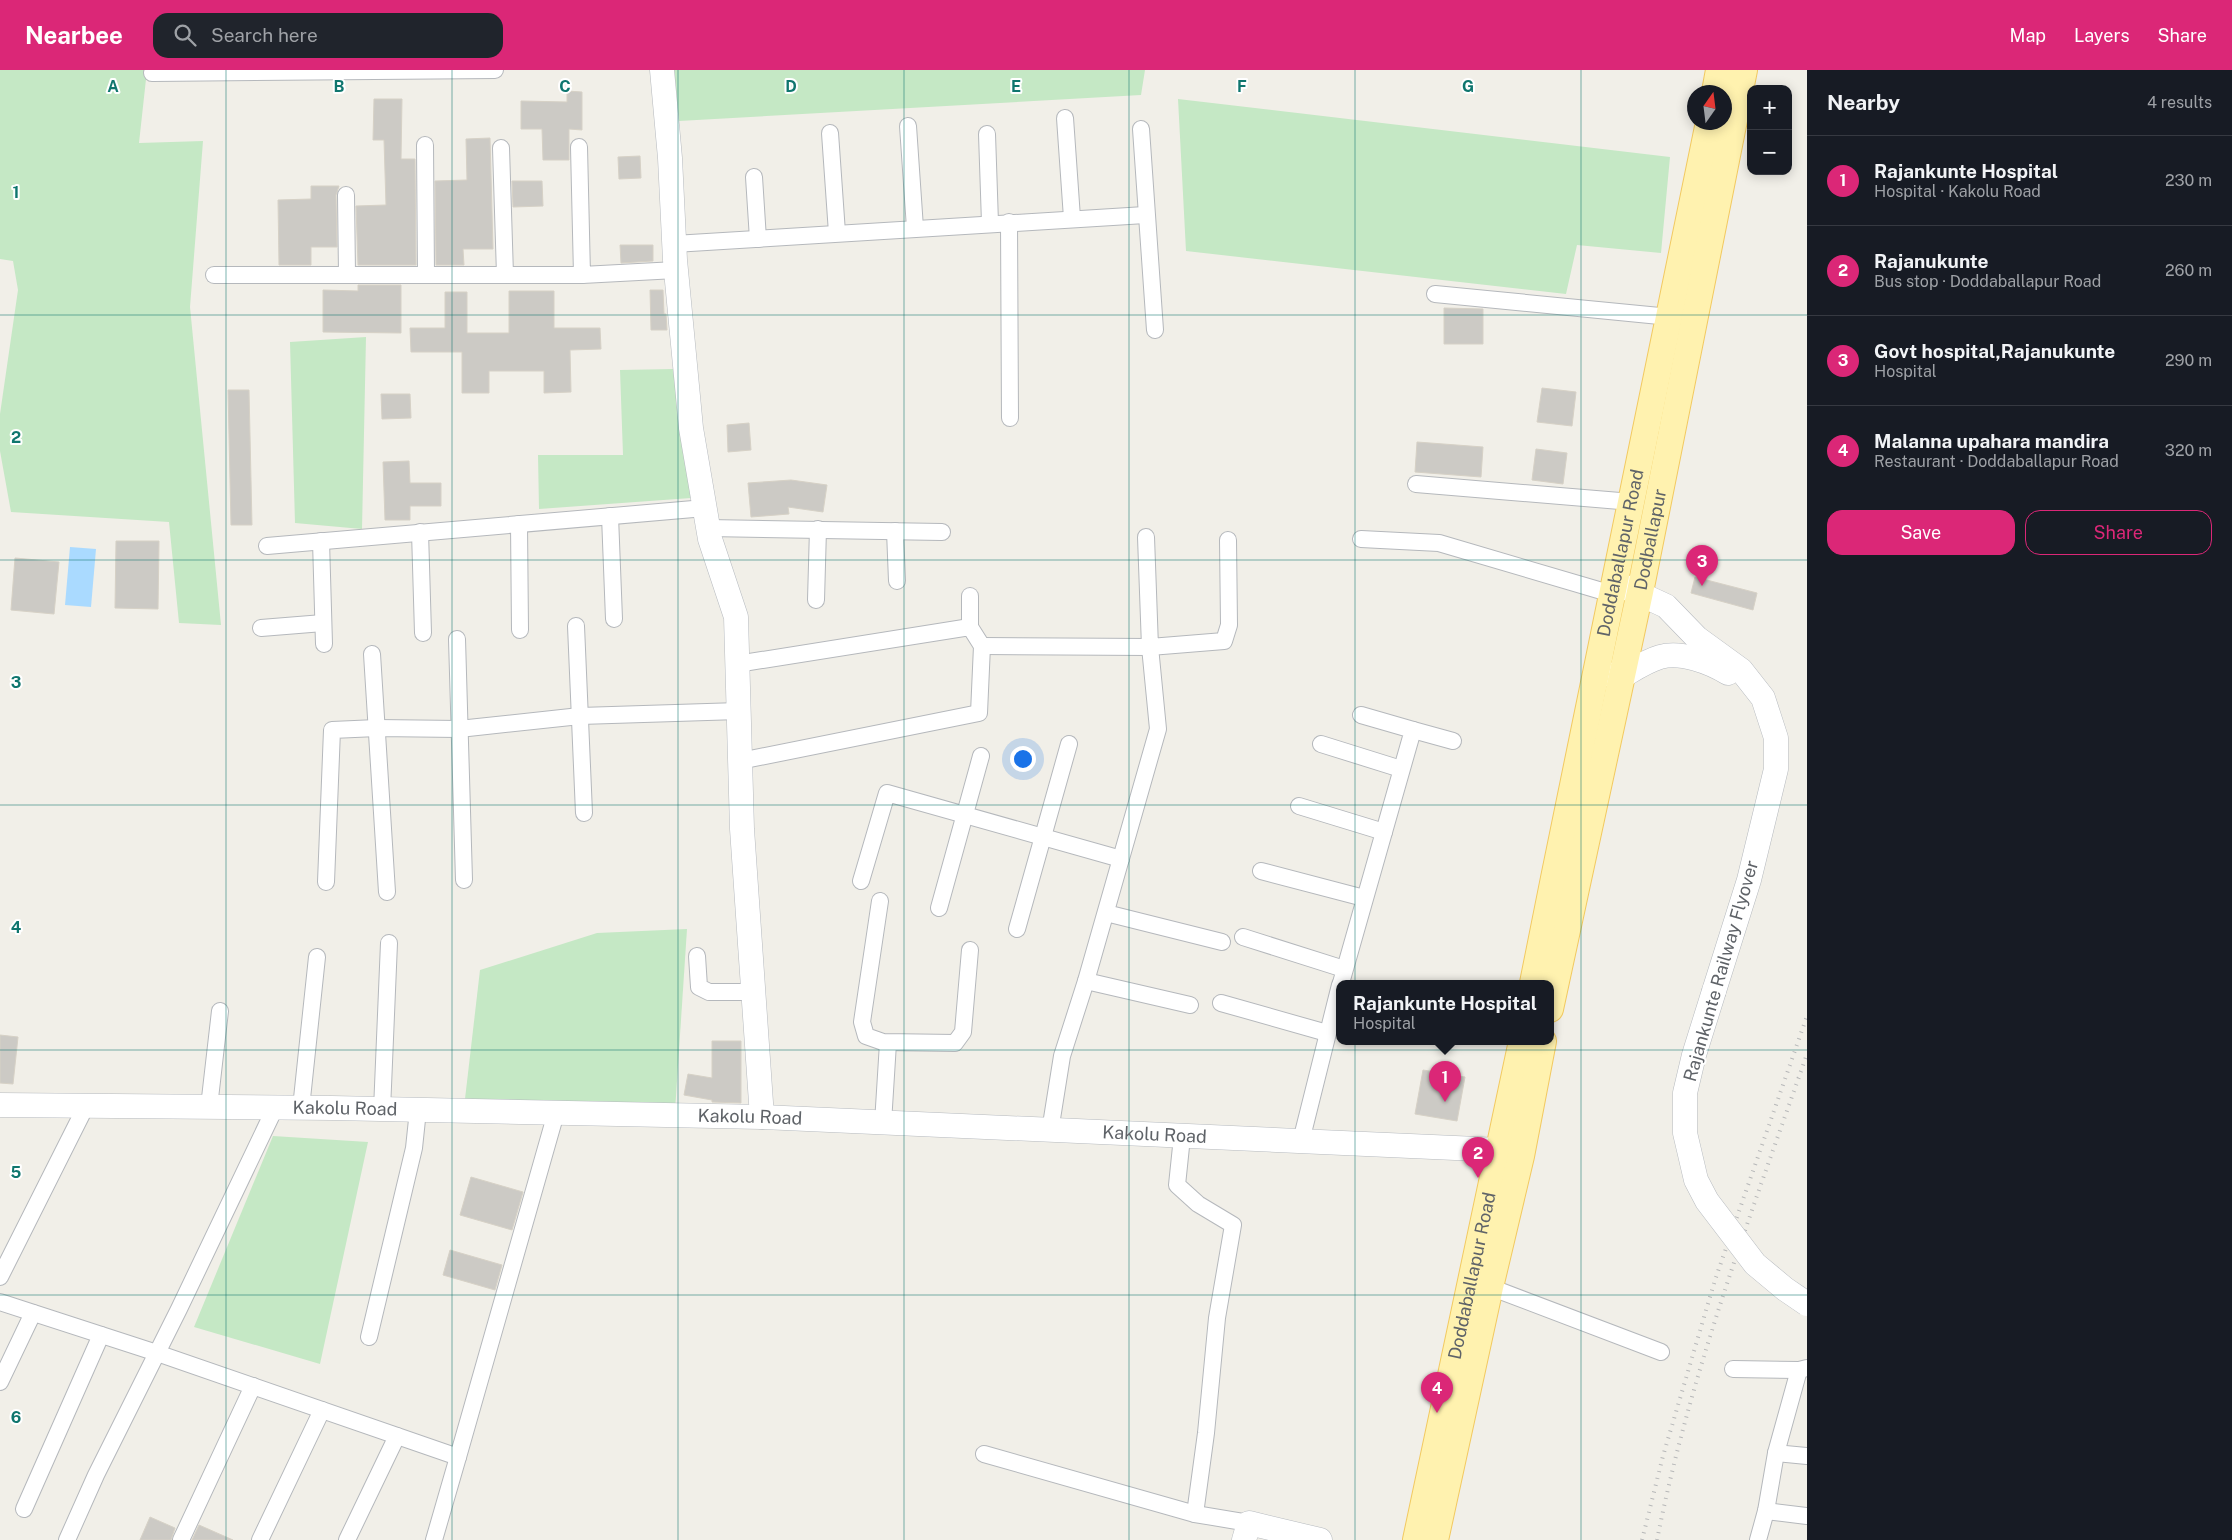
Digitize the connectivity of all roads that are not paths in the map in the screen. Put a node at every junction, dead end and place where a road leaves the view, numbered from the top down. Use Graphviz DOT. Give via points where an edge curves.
graph roads {
  1 [pos="495,70"];
  2 [pos="662,70"];
  3 [pos="1719,70"];
  4 [pos="1744,70"];
  5 [pos="152,73"];
  6 [pos="1716,85"];
  7 [pos="1065,118"];
  8 [pos="908,126"];
  9 [pos="1141,130"];
  10 [pos="1707,130"];
  11 [pos="830,133"];
  12 [pos="987,134"];
  13 [pos="425,145"];
  14 [pos="579,147"];
  15 [pos="501,148"];
  16 [pos="754,177"];
  17 [pos="346,195"];
  18 [pos="1145,215"];
  19 [pos="1072,218"];
  20 [pos="1010,222"];
  21 [pos="990,224"];
  22 [pos="915,228"];
  23 [pos="837,234"];
  24 [pos="758,239"];
  25 [pos="674,244"];
  26 [pos="676,270"];
  27 [pos="214,274"];
  28 [pos="347,274"];
  29 [pos="426,275"];
  30 [pos="505,275"];
  31 [pos="582,275"];
  32 [pos="1435,294"];
  33 [pos="1670,316"];
  34 [pos="1155,330"];
  35 [pos="1010,418"];
  36 [pos="1416,484"];
  37 [pos="1632,502"];
  38 [pos="610,516"];
  39 [pos="707,518"];
  40 [pos="519,524"];
  41 [pos="818,529"];
  42 [pos="895,531"];
  43 [pos="420,532"];
  44 [pos="942,532"];
  45 [pos="1146,537"];
  46 [pos="1361,539"];
  47 [pos="1228,540"];
  48 [pos="321,541"];
  49 [pos="267,546"];
  50 [pos="897,581"];
  51 [pos="1613,588"];
  52 [pos="1640,592"];
  53 [pos="970,596"];
  54 [pos="816,600"];
  55 [pos="614,619"];
  56 [pos="323,623"];
  57 [pos="576,626"];
  58 [pos="260,628"];
  59 [pos="970,628"];
  60 [pos="520,630"];
  61 [pos="423,633"];
  62 [pos="457,638"];
  63 [pos="324,644"];
  64 [pos="982,646"];
  65 [pos="1150,647"];
  66 [pos="372,654"];
  67 [pos="737,664"];
  68 [pos="1595,671"];
  69 [pos="1621,677"];
  70 [pos="739,711"];
  71 [pos="1361,715"];
  72 [pos="1769,715"];
  73 [pos="580,716"];
  74 [pos="377,728"];
  75 [pos="460,729"];
  76 [pos="1413,730"];
  77 [pos="1453,741"];
  78 [pos="1069,744"];
  79 [pos="1321,744"];
  80 [pos="981,756"];
  81 [pos="740,761"];
  82 [pos="1401,769"];
  83 [pos="1299,806"];
  84 [pos="584,813"];
  85 [pos="965,815"];
  86 [pos="1384,832"];
  87 [pos="1042,837"];
  88 [pos="1121,859"];
  89 [pos="1260,871"];
  90 [pos="464,880"];
  91 [pos="861,881"];
  92 [pos="326,882"];
  93 [pos="387,892"];
  94 [pos="1364,898"];
  95 [pos="880,901"];
  96 [pos="939,908"];
  97 [pos="1106,913"];
  98 [pos="1017,929"];
  99 [pos="1243,936"];
  100 [pos="1222,942"];
  101 [pos="389,943"];
  102 [pos="970,950"];
  103 [pos="697,956"];
  104 [pos="317,957"];
  105 [pos="1342,979"];
  106 [pos="1534,980"];
  107 [pos="1086,981"];
  108 [pos="1554,990"];
  109 [pos="753,992"];
  110 [pos="1336,1001"];
  111 [pos="1221,1003"];
  112 [pos="1190,1005"];
  113 [pos="220,1011"];
  114 [pos="1327,1033"];
  115 [pos="888,1043"];
  116 [pos="1522,1045"];
  117 [pos="1542,1045"];
  118 [pos="0,1105"];
  119 [pos="86,1106"];
  120 [pos="209,1107"];
  121 [pos="275,1108"];
  122 [pos="302,1108"];
  123 [pos="382,1110"];
  124 [pos="418,1110"];
  125 [pos="556,1113"];
  126 [pos="762,1118"];
  127 [pos="883,1123"];
  128 [pos="1050,1131"];
  129 [pos="1182,1137"];
  130 [pos="1301,1141"];
  131 [pos="1510,1153"];
  132 [pos="4,1264"];
  133 [pos="0,1277"];
  134 [pos="1480,1284"];
  135 [pos="0,1302"];
  136 [pos="1807,1304"];
  137 [pos="33,1313"];
  138 [pos="101,1335"];
  139 [pos="369,1338"];
  140 [pos="1661,1352"];
  141 [pos="157,1353"];
  142 [pos="1733,1369"];
  143 [pos="1803,1369"];
  144 [pos="0,1382"];
  145 [pos="253,1386"];
  146 [pos="322,1410"];
  147 [pos="397,1436"];
  148 [pos="1776,1453"];
  149 [pos="984,1454"];
  150 [pos="1807,1456"];
  151 [pos="458,1457"];
  152 [pos="24,1509"];
  153 [pos="1766,1512"];
  154 [pos="1195,1514"];
  155 [pos="1807,1516"];
  156 [pos="1246,1532"];
  157 [pos="67,1540"];
  158 [pos="181,1540"];
  159 [pos="260,1540"];
  160 [pos="347,1540"];
  161 [pos="434,1540"];
  162 [pos="1320,1540"];
  163 [pos="1416,1540"];
  164 [pos="1434,1540"];
  165 [pos="1758,1540"];
  1 -- 5 [label="street"];
  2 -- 25 [label="main road"];
  3 -- 6 [label="main road"];
  4 -- 52 [label="main road, Dodballapur"];
  7 -- 19 [label="street"];
  8 -- 22 [label="street"];
  9 -- 18 [label="street"];
  10 -- 33 [label="main road, Doddaballapur Road"];
  11 -- 23 [label="street"];
  12 -- 21 [label="street"];
  13 -- 29 [label="street"];
  14 -- 31 [label="street"];
  15 -- 30 [label="street"];
  16 -- 24 [label="street"];
  17 -- 28 [label="street"];
  18 -- 19 [label="street"];
  18 -- 34 [label="street"];
  19 -- 20 [label="street"];
  20 -- 21 [label="street"];
  20 -- 35 [label="street"];
  21 -- 22 [label="street"];
  22 -- 23 [label="street"];
  23 -- 24 [label="street"];
  24 -- 25 [label="street"];
  25 -- 26 [label="main road"];
  26 -- 31 [label="street"];
  26 -- 39 [label="main road" via="691,428"];
  27 -- 28 [label="street"];
  28 -- 29 [label="street"];
  29 -- 30 [label="street"];
  30 -- 31 [label="street"];
  32 -- 33 [label="street"];
  33 -- 37 [label="main road, Doddaballapur Road"];
  36 -- 37 [label="street"];
  37 -- 51 [label="main road, Doddaballapur Road"];
  38 -- 39 [label="street"];
  38 -- 40 [label="street"];
  38 -- 55 [label="street"];
  39 -- 41 [label="street"];
  39 -- 67 [label="main road" via="736,617"];
  40 -- 43 [label="street"];
  40 -- 60 [label="street"];
  41 -- 42 [label="street"];
  41 -- 54 [label="street"];
  42 -- 44 [label="street"];
  42 -- 50 [label="street"];
  43 -- 48 [label="street"];
  43 -- 61 [label="street"];
  45 -- 65 [label="street"];
  46 -- 51 [label="street" via="1440,544"];
  47 -- 65 [label="street" via="1229,625 1224,641"];
  48 -- 49 [label="street"];
  48 -- 56 [label="street"];
  51 -- 52 [label="main road, Rajankunte Railway Flyover"];
  51 -- 68 [label="main road, Doddaballapur Road"];
  52 -- 69 [label="main road, Dodballapur"];
  52 -- 72 [label="main road, Rajankunte Railway Flyover" via="1666,606 1697,638 1741,670 1763,698"];
  53 -- 59 [label="street"];
  56 -- 58 [label="street"];
  56 -- 63 [label="street"];
  57 -- 73 [label="street"];
  59 -- 64 [label="street"];
  59 -- 67 [label="street"];
  62 -- 75 [label="street"];
  64 -- 65 [label="street"];
  64 -- 81 [label="street" via="979,713"];
  65 -- 88 [label="street" via="1158,729"];
  66 -- 74 [label="street"];
  67 -- 70 [label="main road"];
  68 -- 69 [label="main road"];
  68 -- 106 [label="main road, Doddaballapur Road"];
  69 -- 72 [label="main road, Rajankunte Railway Flyover" via="1662,656 1691,658 1736,678"];
  69 -- 108 [label="main road, Dodballapur"];
  70 -- 73 [label="street"];
  70 -- 81 [label="main road"];
  71 -- 76 [label="street"];
  72 -- 136 [label="main road, Rajankunte Railway Flyover, bridge" via="1776,738 1776,769 1749,880 1688,1074 1684,1123 1696,1180 1707,1201 1755,1264"];
  73 -- 75 [label="street"];
  73 -- 84 [label="street"];
  74 -- 75 [label="street"];
  74 -- 92 [label="street" via="332,730"];
  74 -- 93 [label="street"];
  75 -- 90 [label="street"];
  76 -- 77 [label="street"];
  76 -- 82 [label="street"];
  78 -- 87 [label="street"];
  79 -- 82 [label="street"];
  80 -- 85 [label="street"];
  81 -- 109 [label="main road"];
  82 -- 86 [label="street"];
  83 -- 86 [label="street"];
  85 -- 87 [label="street"];
  85 -- 91 [label="street" via="887,793"];
  85 -- 96 [label="street"];
  86 -- 94 [label="street"];
  87 -- 88 [label="street"];
  87 -- 98 [label="street"];
  88 -- 97 [label="street"];
  89 -- 94 [label="street"];
  94 -- 105 [label="street"];
  95 -- 115 [label="street" via="862,1022 866,1036"];
  97 -- 100 [label="street"];
  97 -- 107 [label="street"];
  99 -- 105 [label="street"];
  101 -- 123 [label="street"];
  102 -- 115 [label="street" via="960,1039 947,1044"];
  103 -- 109 [label="street" via="699,987 709,992"];
  104 -- 122 [label="street"];
  107 -- 112 [label="street"];
  107 -- 128 [label="street" via="1062,1056"];
  109 -- 126 [label="main road"];
  110 -- 114 [label="street"];
  111 -- 114 [label="street"];
  113 -- 120 [label="street"];
  114 -- 130 [label="street"];
  115 -- 127 [label="street"];
  116 -- 131 [label="main road, Doddaballapur Road"];
  117 -- 131 [label="main road"];
  118 -- 119 [label="main road, Kakolu Road"];
  119 -- 120 [label="main road, Kakolu Road"];
  119 -- 132 [label="street"];
  120 -- 121 [label="main road, Kakolu Road"];
  121 -- 122 [label="main road, Kakolu Road"];
  121 -- 141 [label="street"];
  122 -- 123 [label="main road, Kakolu Road"];
  123 -- 124 [label="main road, Kakolu Road"];
  124 -- 125 [label="main road, Kakolu Road"];
  124 -- 139 [label="street" via="414,1148"];
  125 -- 126 [label="main road, Kakolu Road"];
  125 -- 151 [label="street"];
  126 -- 127 [label="main road, Kakolu Road"];
  127 -- 128 [label="main road, Kakolu Road"];
  128 -- 129 [label="main road, Kakolu Road"];
  129 -- 130 [label="main road, Kakolu Road"];
  129 -- 154 [label="street" via="1177,1185 1198,1204 1234,1225 1217,1318"];
  130 -- 131 [label="main road, Kakolu Road"];
  131 -- 134 [label="main road, Doddaballapur Road"];
  132 -- 133 [label="street"];
  134 -- 140 [label="street"];
  134 -- 163 [label="main road, Doddaballapur Road"];
  134 -- 164 [label="main road, Doddaballapur Road"];
  135 -- 137 [label="street"];
  137 -- 138 [label="street"];
  137 -- 144 [label="street"];
  138 -- 141 [label="street"];
  138 -- 152 [label="street"];
  141 -- 145 [label="street"];
  141 -- 157 [label="street"];
  142 -- 143 [label="street"];
  143 -- 148 [label="street"];
  145 -- 146 [label="street"];
  145 -- 158 [label="street"];
  146 -- 147 [label="street"];
  146 -- 159 [label="street"];
  147 -- 151 [label="street"];
  147 -- 160 [label="street"];
  148 -- 150 [label="street"];
  148 -- 153 [label="street"];
  149 -- 154 [label="street"];
  151 -- 161 [label="street"];
  153 -- 155 [label="street"];
  153 -- 165 [label="street"];
  154 -- 156 [label="street"];
  156 -- 162 [label="main road"];
}
